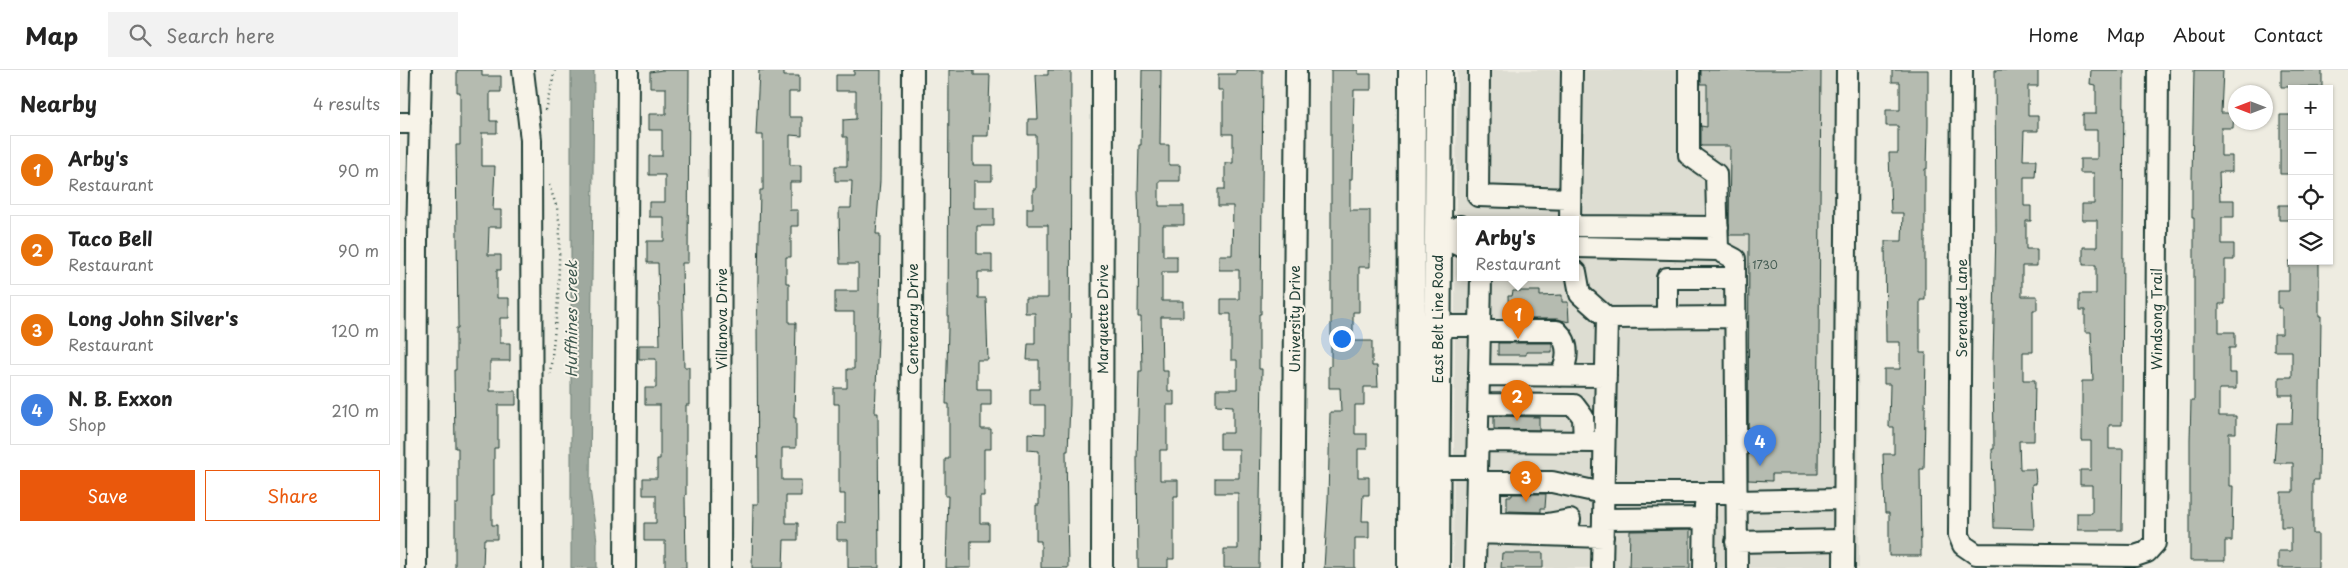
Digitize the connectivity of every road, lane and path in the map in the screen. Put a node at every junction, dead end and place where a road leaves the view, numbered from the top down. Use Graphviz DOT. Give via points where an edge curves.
graph roads {
  1 [pos="421,70"];
  2 [pos="523,70"];
  3 [pos="628,70"];
  4 [pos="722,70"];
  5 [pos="913,70"];
  6 [pos="1103,70"];
  7 [pos="1296,70"];
  8 [pos="1412,70"];
  9 [pos="1439,70"];
  10 [pos="1480,70"];
  11 [pos="1572,70"];
  12 [pos="1688,70"];
  13 [pos="1846,70"];
  14 [pos="1962,70"];
  15 [pos="2158,70"];
  16 [pos="400,123"];
  17 [pos="420,123"];
  18 [pos="1570,199"];
  19 [pos="1570,216"];
  20 [pos="1579,226"];
  21 [pos="1718,227"];
  22 [pos="1411,236"];
  23 [pos="1453,236"];
  24 [pos="409,239"];
  25 [pos="1579,247"];
  26 [pos="1718,250"];
  27 [pos="1735,278"];
  28 [pos="1481,281"];
  29 [pos="1578,281"];
  30 [pos="1735,317"];
  31 [pos="1607,318"];
  32 [pos="1667,318"];
  33 [pos="1437,326"];
  34 [pos="1480,329"];
  35 [pos="1479,375"];
  36 [pos="1560,376"];
  37 [pos="1606,376"];
  38 [pos="1479,404"];
  39 [pos="1478,441"];
  40 [pos="1584,442"];
  41 [pos="1604,442"];
  42 [pos="1437,467"];
  43 [pos="1481,477"];
  44 [pos="1571,486"];
  45 [pos="1603,493"];
  46 [pos="1705,493"];
  47 [pos="1736,497"];
  48 [pos="1844,500"];
  49 [pos="1705,518"];
  50 [pos="1570,528"];
  51 [pos="1603,528"];
  52 [pos="1476,534"];
  53 [pos="1844,540"];
  54 [pos="1736,542"];
  55 [pos="2134,556"];
  56 [pos="1704,563"];
  57 [pos="416,568"];
  58 [pos="532,568"];
  59 [pos="625,568"];
  60 [pos="720,568"];
  61 [pos="911,568"];
  62 [pos="1102,568"];
  63 [pos="1292,568"];
  64 [pos="1411,568"];
  65 [pos="1436,568"];
  66 [pos="1475,568"];
  67 [pos="1602,568"];
  68 [pos="1736,568"];
  69 [pos="1844,568"];
  1 -- 17 [label="street"];
  2 -- 58 [label="street" via="531,140"];
  3 -- 59 [label="street"];
  4 -- 60 [label="street, Villanova Drive"];
  5 -- 61 [label="street, Centenary Drive"];
  6 -- 62 [label="street, Marquette Drive"];
  7 -- 63 [label="street, University Drive"];
  8 -- 22 [label="main road, East Belt Line Road"];
  9 -- 23 [label="main road, East Belt Line Road"];
  10 -- 18 [label="street" via="1478,196"];
  11 -- 18 [label="street"];
  12 -- 21 [label="street" via="1689,155 1716,174"];
  13 -- 48 [label="street"];
  14 -- 55 [label="street, Serenade Lane" via="1959,535 1963,545 1976,554"];
  15 -- 55 [label="street, Windsong Trail" via="2155,543 2147,552"];
  16 -- 17 [label="street"];
  17 -- 24 [label="street"];
  18 -- 19 [label="street"];
  20 -- 21 [label="street"];
  21 -- 26 [label="street"];
  22 -- 23 [label="main road"];
  22 -- 64 [label="main road, East Belt Line Road"];
  23 -- 33 [label="main road, East Belt Line Road"];
  24 -- 57 [label="street"];
  25 -- 26 [label="street"];
  26 -- 27 [label="street" via="1735,259"];
  27 -- 30 [label="street"];
  27 -- 32 [label="street" via="1667,278"];
  28 -- 34 [label="street"];
  29 -- 31 [label="street" via="1580,294"];
  30 -- 32 [label="street"];
  30 -- 47 [label="street"];
  31 -- 32 [label="street"];
  31 -- 37 [label="street"];
  33 -- 34 [label="street"];
  33 -- 42 [label="main road, East Belt Line Road"];
  34 -- 35 [label="street"];
  34 -- 36 [label="street" via="1558,331 1565,338 1567,351 1566,365"];
  35 -- 36 [label="street"];
  35 -- 38 [label="street"];
  36 -- 37 [label="street"];
  37 -- 41 [label="street"];
  38 -- 39 [label="street"];
  38 -- 40 [label="street" via="1574,405 1583,417"];
  39 -- 40 [label="street"];
  39 -- 43 [label="street"];
  40 -- 41 [label="street"];
  41 -- 45 [label="street"];
  42 -- 43 [label="street"];
  42 -- 65 [label="main road, East Belt Line Road"];
  43 -- 44 [label="street"];
  43 -- 50 [label="street" via="1490,519 1497,523"];
  43 -- 52 [label="street"];
  44 -- 45 [label="street"];
  44 -- 50 [label="street"];
  45 -- 46 [label="street"];
  45 -- 51 [label="street"];
  46 -- 47 [label="street"];
  46 -- 49 [label="street"];
  47 -- 48 [label="street"];
  47 -- 54 [label="street"];
  48 -- 53 [label="street"];
  49 -- 51 [label="street"];
  49 -- 56 [label="street"];
  50 -- 51 [label="street"];
  50 -- 52 [label="street"];
  51 -- 67 [label="street"];
  52 -- 66 [label="street"];
  53 -- 54 [label="street"];
  53 -- 69 [label="street"];
  54 -- 68 [label="street"];
  56 -- 68 [label="street"];
}
